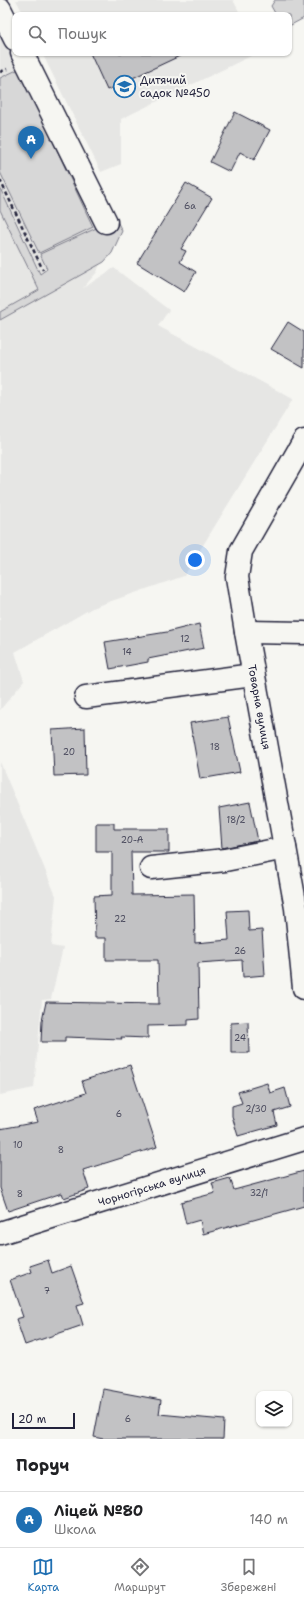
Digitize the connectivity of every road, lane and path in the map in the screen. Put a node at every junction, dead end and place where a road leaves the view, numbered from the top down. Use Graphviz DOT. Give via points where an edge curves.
graph roads {
  1 [pos="0,9"];
  2 [pos="12,33"];
  3 [pos="23,56"];
  4 [pos="0,180"];
  5 [pos="106,222"];
  6 [pos="43,270"];
  7 [pos="304,441"];
  8 [pos="246,632"];
  9 [pos="304,633"];
  10 [pos="253,674"];
  11 [pos="86,697"];
  12 [pos="285,848"];
  13 [pos="151,868"];
  14 [pos="304,988"];
  15 [pos="304,1139"];
  16 [pos="0,1233"];
  1 -- 2 [label="street"];
  3 -- 5 [label="street"];
  4 -- 6 [label="path"];
  7 -- 8 [label="street, Товарна вулиця" via="241,551 237,577"];
  8 -- 9 [label="street"];
  8 -- 10 [label="street, Товарна вулиця"];
  10 -- 11 [label="street"];
  10 -- 12 [label="street, Товарна вулиця"];
  12 -- 13 [label="street" via="225,860"];
  12 -- 14 [label="street, Товарна вулиця" via="296,908"];
  15 -- 16 [label="street, Чорногірська вулиця"];
}
